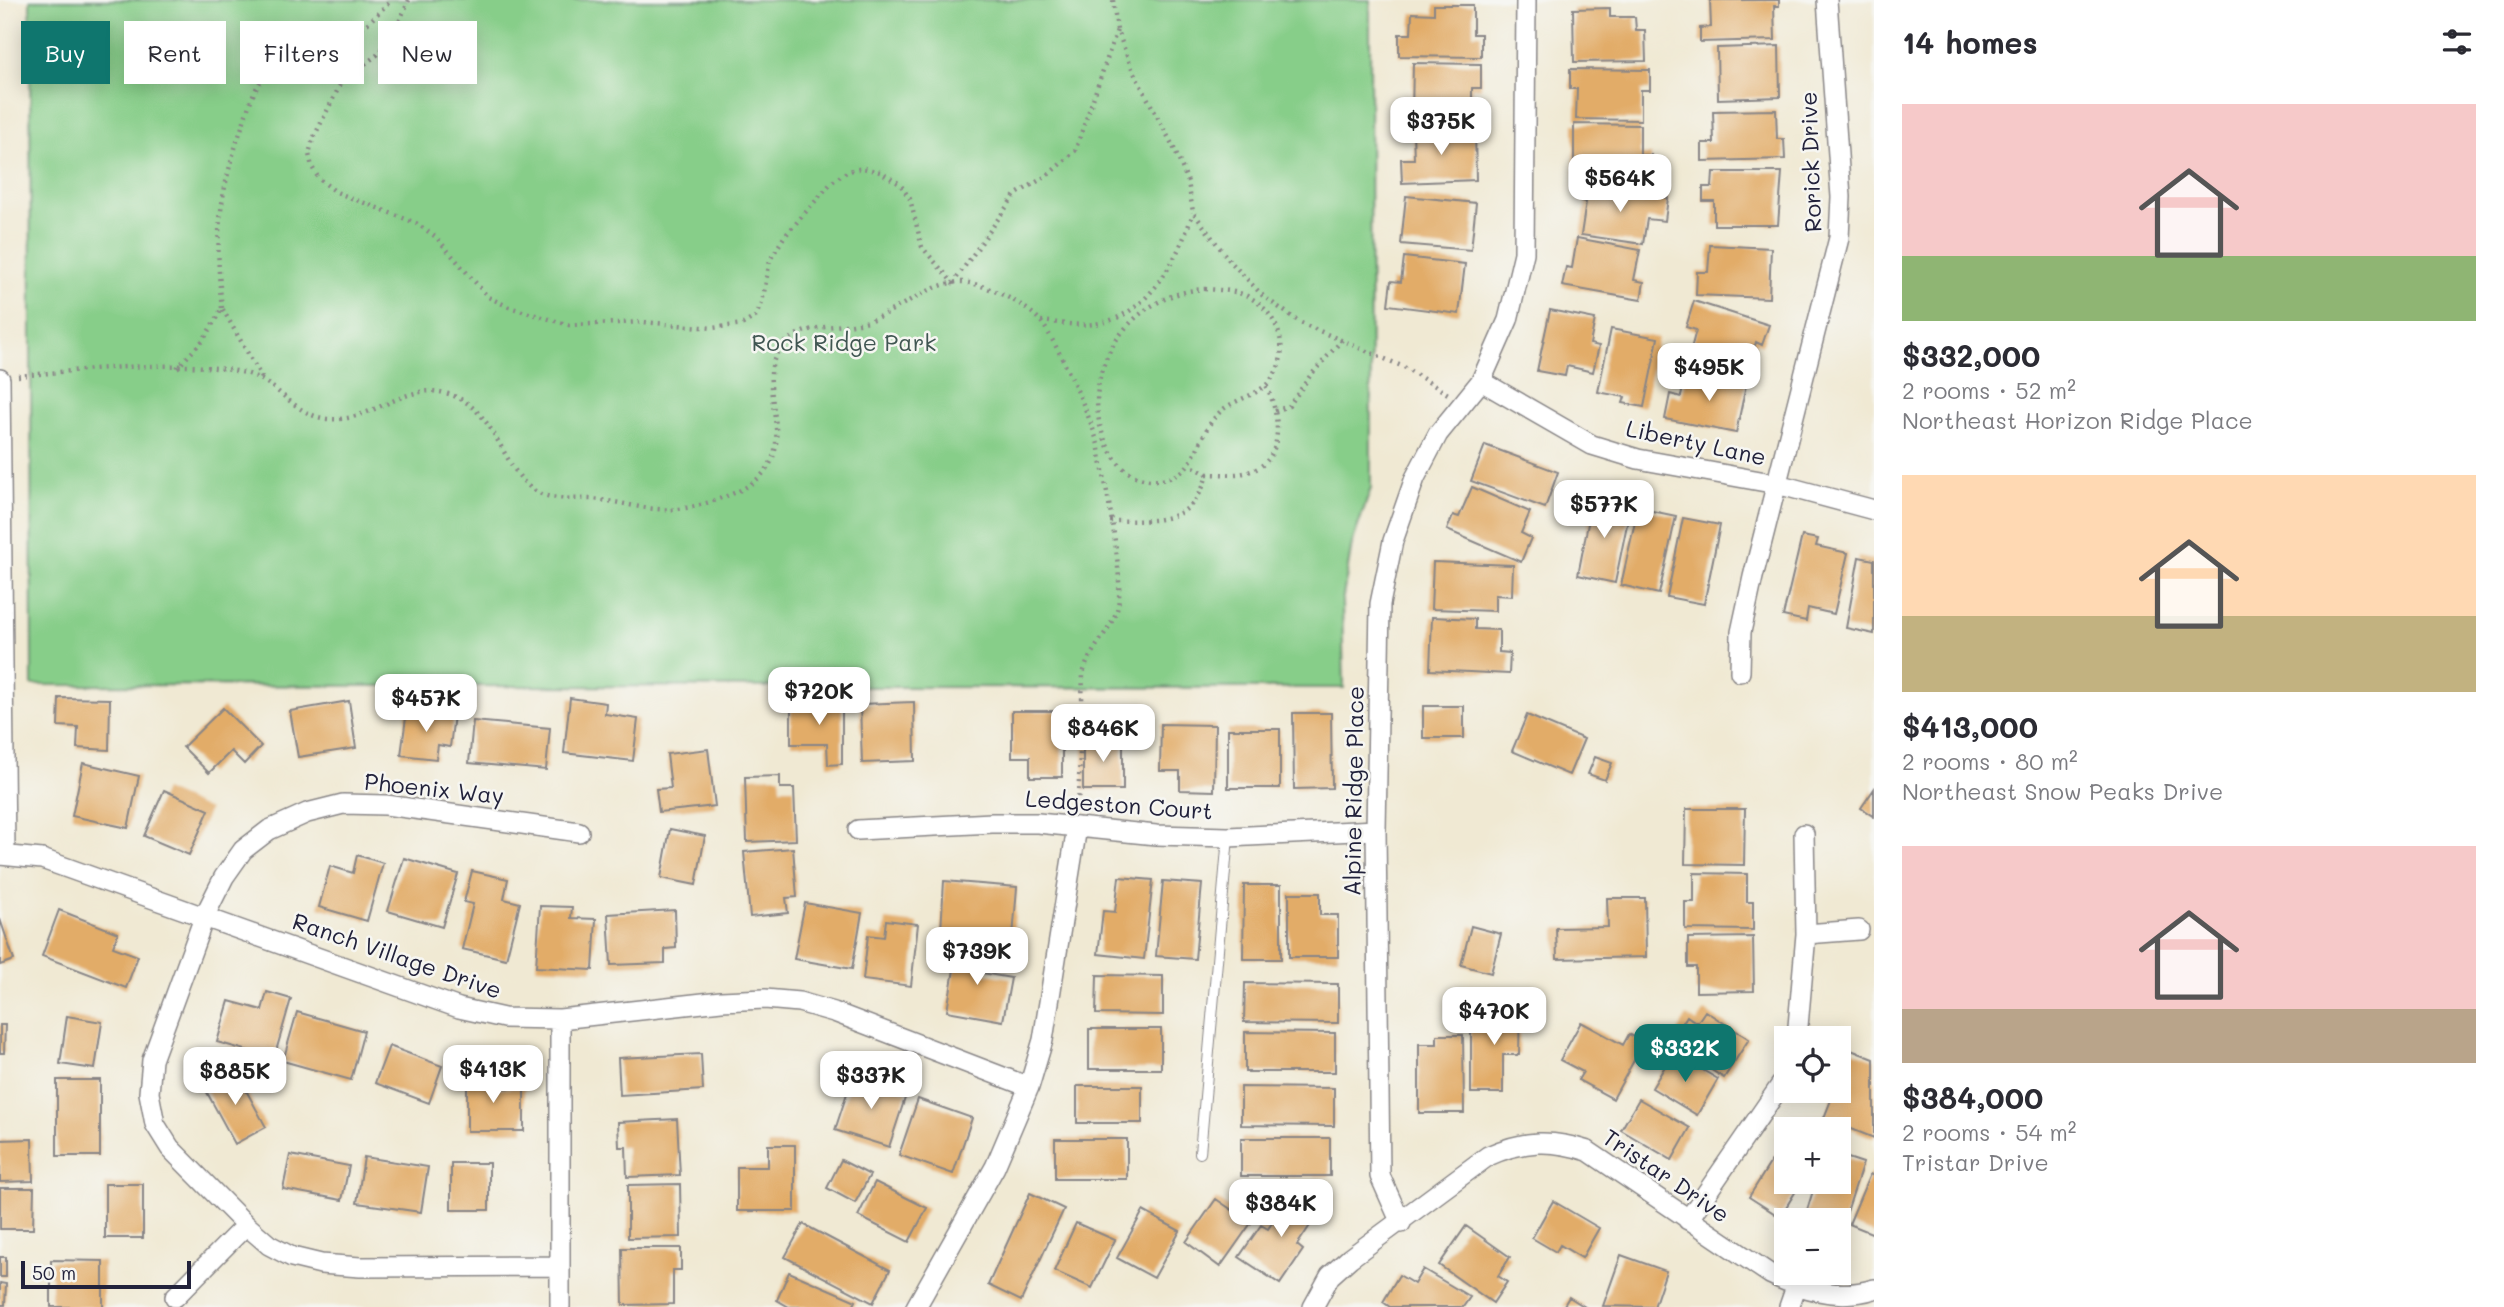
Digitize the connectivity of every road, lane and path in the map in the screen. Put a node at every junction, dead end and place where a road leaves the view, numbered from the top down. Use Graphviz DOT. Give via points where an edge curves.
graph roads {
  1 [pos="391,0"];
  2 [pos="409,0"];
  3 [pos="1113,0"];
  4 [pos="1525,0"];
  5 [pos="1827,0"];
  6 [pos="1117,30"];
  7 [pos="1193,212"];
  8 [pos="953,283"];
  9 [pos="1137,307"];
  10 [pos="222,308"];
  11 [pos="1265,308"];
  12 [pos="1278,308"];
  13 [pos="1142,312"];
  14 [pos="1041,321"];
  15 [pos="1342,340"];
  16 [pos="177,368"];
  17 [pos="7,377"];
  18 [pos="263,379"];
  19 [pos="1480,381"];
  20 [pos="1266,385"];
  21 [pos="1463,403"];
  22 [pos="1275,411"];
  23 [pos="1105,440"];
  24 [pos="1098,443"];
  25 [pos="1190,465"];
  26 [pos="1207,474"];
  27 [pos="1777,484"];
  28 [pos="0,506"];
  29 [pos="1874,510"];
  30 [pos="1110,521"];
  31 [pos="1740,672"];
  32 [pos="1077,827"];
  33 [pos="858,830"];
  34 [pos="1376,830"];
  35 [pos="579,832"];
  36 [pos="1804,834"];
  37 [pos="1228,837"];
  38 [pos="2,855"];
  39 [pos="205,915"];
  40 [pos="1859,930"];
  41 [pos="1806,934"];
  42 [pos="560,1019"];
  43 [pos="1798,1026"];
  44 [pos="1029,1087"];
  45 [pos="1774,1095"];
  46 [pos="1200,1153"];
  47 [pos="1688,1220"];
  48 [pos="1401,1223"];
  49 [pos="246,1225"];
  50 [pos="560,1266"];
  51 [pos="1796,1287"];
  52 [pos="1874,1289"];
  53 [pos="175,1297"];
  54 [pos="922,1305"];
  55 [pos="560,1307"];
  56 [pos="1313,1307"];
  57 [pos="1789,1307"];
  1 -- 10 [label="path" via="341,43 283,62 268,72 256,89 229,165 219,210 216,253"];
  2 -- 8 [label="path" via="395,32 377,55 342,81 313,138 312,167 336,192 416,223 436,237 488,297 569,325 643,322 713,328 743,324 755,317 762,303 770,261 785,237 832,182 863,168 900,184 909,199 922,247"];
  3 -- 6 [label="path"];
  4 -- 19 [label="street, Alpine Ridge Place" via="1524,253 1508,320"];
  5 -- 27 [label="street, Rorick Drive" via="1841,197 1839,238"];
  6 -- 7 [label="path" via="1132,71 1173,146 1188,182"];
  6 -- 8 [label="path" via="1075,151 1015,195"];
  7 -- 9 [label="path" via="1185,239 1164,275"];
  7 -- 12 [label="path" via="1229,261"];
  8 -- 14 [label="path" via="992,288"];
  8 -- 18 [label="path" via="881,317 797,334 782,346 770,369 777,430 768,467 732,495 695,507 636,508 543,495 519,473 480,414 445,393 407,394 351,418 332,420 295,408"];
  9 -- 13 [label="path"];
  9 -- 14 [label="path" via="1104,323 1080,326"];
  10 -- 16 [label="path" via="204,340"];
  10 -- 18 [label="path"];
  11 -- 12 [label="path"];
  11 -- 13 [label="path" via="1238,293 1205,289 1167,297"];
  11 -- 20 [label="path" via="1278,327 1281,347 1278,365"];
  12 -- 15 [label="path"];
  13 -- 23 [label="path" via="1121,331 1103,362 1097,398"];
  14 -- 24 [label="path"];
  15 -- 21 [label="path" via="1404,367"];
  15 -- 22 [label="path" via="1289,407"];
  16 -- 17 [label="path"];
  16 -- 18 [label="path" via="233,371"];
  17 -- 28 [label="street"];
  19 -- 21 [label="street, Alpine Ridge Place"];
  19 -- 27 [label="street, Liberty Lane" via="1592,444 1638,459"];
  20 -- 22 [label="path"];
  20 -- 25 [label="path" via="1219,412"];
  21 -- 34 [label="street, Alpine Ridge Place" via="1438,434 1415,478 1393,541 1380,604"];
  22 -- 26 [label="path" via="1277,441 1269,457 1252,471"];
  23 -- 24 [label="path"];
  23 -- 25 [label="path" via="1119,465 1139,478 1165,479"];
  24 -- 30 [label="path"];
  25 -- 26 [label="path"];
  26 -- 30 [label="path" via="1203,488 1180,514 1161,521"];
  27 -- 29 [label="street, Liberty Lane"];
  27 -- 31 [label="street, Rorick Drive" via="1741,632"];
  28 -- 38 [label="street"];
  30 -- 32 [label="path" via="1121,582 1118,607 1083,674"];
  32 -- 33 [label="street, Ledgeston Court" via="992,822"];
  32 -- 37 [label="street, Ledgeston Court"];
  32 -- 44 [label="street" via="1043,1040"];
  34 -- 37 [label="street, Ledgeston Court"];
  34 -- 48 [label="street, Alpine Ridge Place" via="1380,1176"];
  35 -- 39 [label="street, Phoenix Way" via="386,805 343,804 307,813 270,830 243,850"];
  36 -- 41 [label="street"];
  37 -- 46 [label="lane"];
  38 -- 39 [label="street, Ranch Village Drive" via="41,859"];
  39 -- 42 [label="street, Ranch Village Drive" via="459,1008 504,1018"];
  39 -- 49 [label="street, Phoenix Way" via="152,1060 149,1093 155,1124 170,1148"];
  40 -- 41 [label="street"];
  41 -- 43 [label="street"];
  42 -- 44 [label="street, Ranch Village Drive" via="721,1001 799,1002"];
  42 -- 50 [label="street"];
  44 -- 54 [label="street" via="995,1167"];
  45 -- 47 [label="street"];
  47 -- 48 [label="street, Tristar Drive" via="1588,1151 1562,1142 1536,1142 1489,1156"];
  47 -- 51 [label="street, Tristar Drive"];
  48 -- 56 [label="street, Tristar Drive" via="1330,1276"];
  49 -- 50 [label="street, Phoenix Way" via="292,1257 321,1264 360,1268"];
  49 -- 53 [label="street"];
  50 -- 55 [label="street"];
  51 -- 52 [label="street, Tristar Drive" via="1829,1292"];
  51 -- 57 [label="street"];
}
